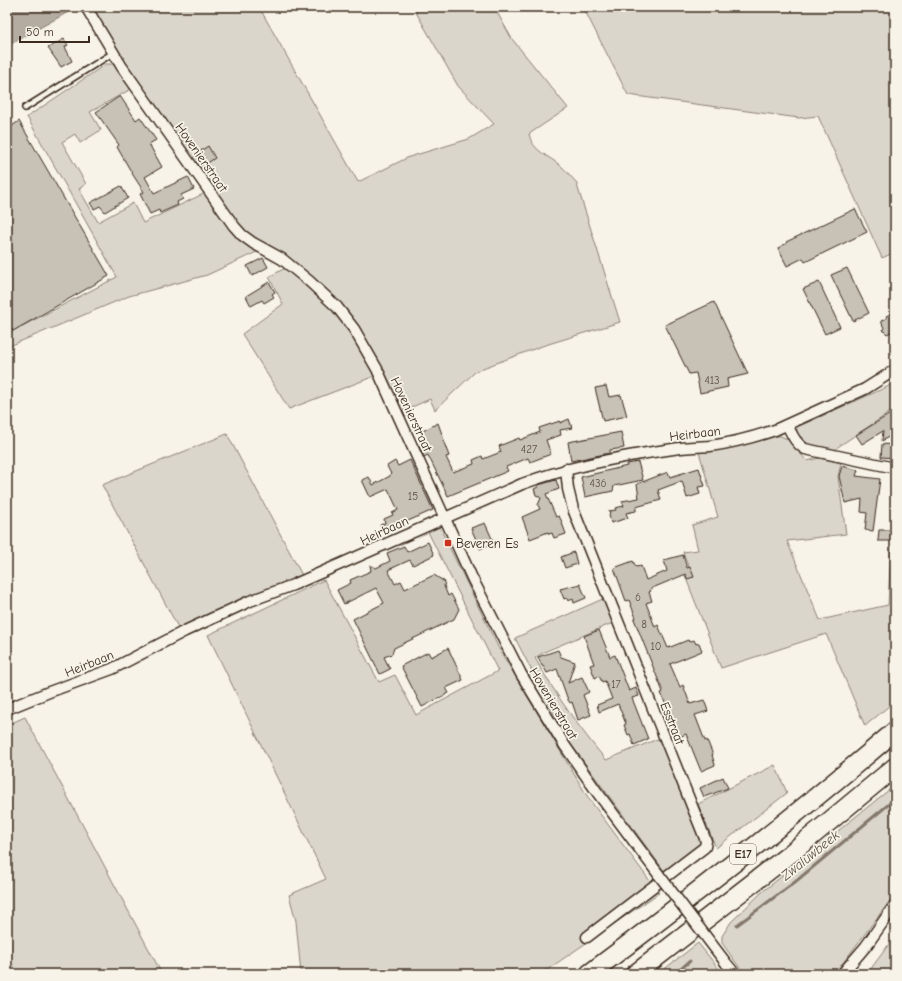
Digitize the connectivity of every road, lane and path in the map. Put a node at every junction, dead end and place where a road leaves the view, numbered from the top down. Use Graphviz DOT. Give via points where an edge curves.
graph roads {
  1 [pos="86,7"];
  2 [pos="113,53"];
  3 [pos="25,108"];
  4 [pos="895,370"];
  5 [pos="787,425"];
  6 [pos="895,468"];
  7 [pos="566,469"];
  8 [pos="445,518"];
  9 [pos="7,709"];
  10 [pos="895,731"];
  11 [pos="895,767"];
  12 [pos="895,905"];
  13 [pos="587,937"];
  14 [pos="589,974"];
  15 [pos="635,974"];
  16 [pos="734,974"];
  17 [pos="842,974"];
  1 -- 2 [label="street, Hovenierstraat"];
  2 -- 3 [label="lane"];
  2 -- 8 [label="street, Hovenierstraat" via="234,226 253,244 282,259 309,281 337,307 354,329 376,369"];
  4 -- 5 [label="street, Heirbaan" via="865,389"];
  5 -- 6 [label="street" via="795,441 805,449"];
  5 -- 7 [label="street, Heirbaan" via="740,440 710,446 643,453"];
  7 -- 8 [label="street, Heirbaan" via="522,484"];
  7 -- 13 [label="street, Esstraat" via="573,509 706,841 705,847"];
  8 -- 9 [label="street, Heirbaan" via="250,601 112,669"];
  8 -- 16 [label="street, Hovenierstraat, bridge" via="472,578 521,674 565,746"];
  10 -- 14 [label="highway, E17"];
  11 -- 15 [label="highway, E17" via="790,854"];
  12 -- 17 [label="street"];
}
